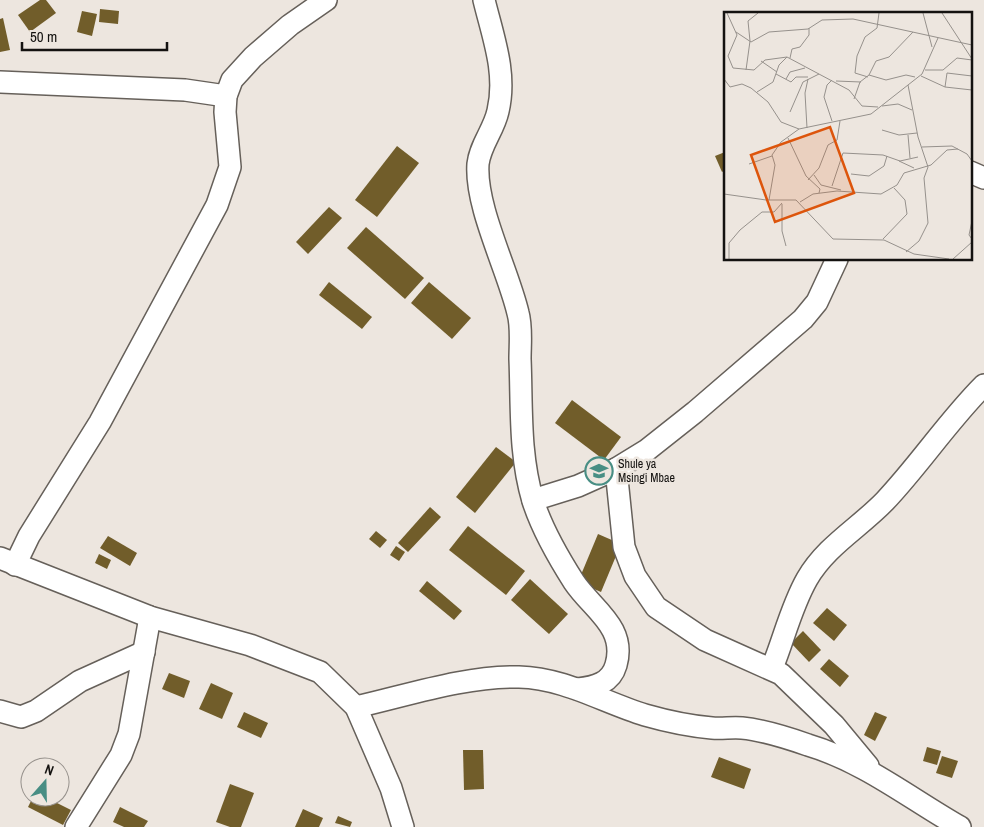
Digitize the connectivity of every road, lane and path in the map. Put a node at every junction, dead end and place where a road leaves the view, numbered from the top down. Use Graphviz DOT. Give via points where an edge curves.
graph roads {
  1 [pos="326,0"];
  2 [pos="484,0"];
  3 [pos="0,82"];
  4 [pos="226,96"];
  5 [pos="972,173"];
  6 [pos="984,178"];
  7 [pos="837,260"];
  8 [pos="984,385"];
  9 [pos="616,469"];
  10 [pos="533,500"];
  11 [pos="7,561"];
  12 [pos="150,616"];
  13 [pos="144,652"];
  14 [pos="772,668"];
  15 [pos="578,689"];
  16 [pos="356,707"];
  17 [pos="0,711"];
  18 [pos="872,772"];
  19 [pos="76,827"];
  20 [pos="403,827"];
  21 [pos="960,827"];
  1 -- 4 [label="street" via="253,57 232,80"];
  2 -- 10 [label="street" via="502,78 498,112 478,164 486,213 519,315 522,442"];
  3 -- 4 [label="street" via="185,90"];
  4 -- 11 [label="street" via="230,167 217,205 100,422 29,536"];
  5 -- 6 [label="street"];
  7 -- 9 [label="street" via="817,302 803,319 673,431"];
  8 -- 14 [label="street" via="884,502 829,549 807,579"];
  9 -- 10 [label="street" via="578,486"];
  9 -- 14 [label="street" via="624,548 635,576 656,607 704,640"];
  10 -- 15 [label="street" via="541,523 575,584 606,619 620,648 615,670 608,680 596,687"];
  11 -- 12 [label="street"];
  12 -- 13 [label="street"];
  12 -- 16 [label="street" via="299,662 320,672"];
  13 -- 17 [label="street" via="80,681 36,711 21,717"];
  13 -- 19 [label="street" via="121,755"];
  14 -- 18 [label="street" via="834,725"];
  15 -- 16 [label="street" via="553,681 520,677 485,678"];
  15 -- 18 [label="street" via="610,704 647,715 713,729 742,728 807,744"];
  16 -- 20 [label="street" via="391,788"];
  18 -- 21 [label="street"];
}
